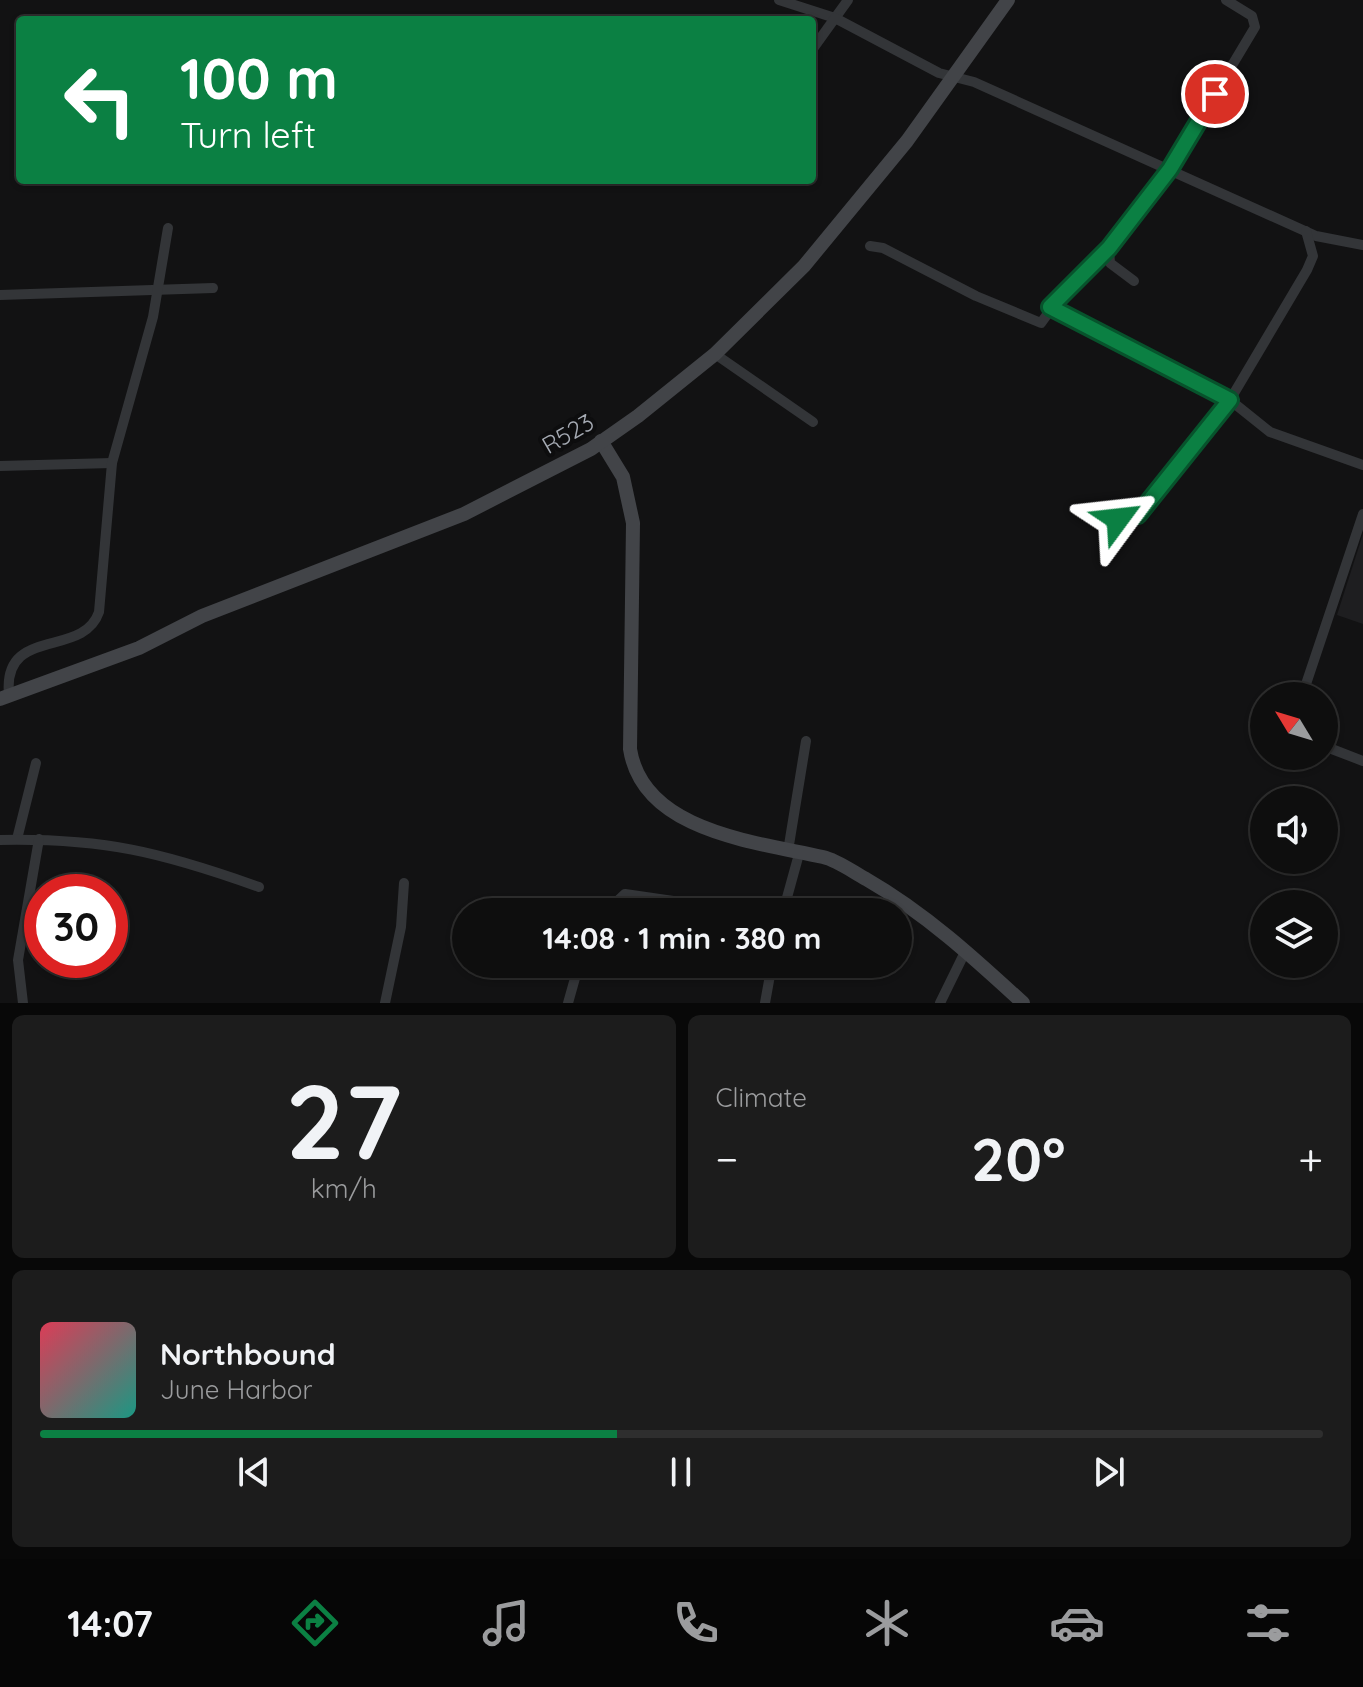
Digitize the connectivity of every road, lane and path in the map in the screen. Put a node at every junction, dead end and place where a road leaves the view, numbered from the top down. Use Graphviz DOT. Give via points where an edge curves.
graph roads {
  1 [pos="779,0"];
  2 [pos="848,0"];
  3 [pos="1008,0"];
  4 [pos="1226,0"];
  5 [pos="835,18"];
  6 [pos="816,44"];
  7 [pos="954,76"];
  8 [pos="1170,169"];
  9 [pos="168,228"];
  10 [pos="1306,231"];
  11 [pos="1363,245"];
  12 [pos="870,246"];
  13 [pos="1109,248"];
  14 [pos="1134,281"];
  15 [pos="213,288"];
  16 [pos="158,291"];
  17 [pos="0,295"];
  18 [pos="1050,307"];
  19 [pos="715,354"];
  20 [pos="1230,400"];
  21 [pos="813,422"];
  22 [pos="601,441"];
  23 [pos="112,463"];
  24 [pos="1363,465"];
  25 [pos="0,466"];
  26 [pos="1363,514"];
  27 [pos="1118,519"];
  28 [pos="1307,682"];
  29 [pos="5,697"];
  30 [pos="806,741"];
  31 [pos="1338,751"];
  32 [pos="1363,761"];
  33 [pos="36,763"];
  34 [pos="17,839"];
  35 [pos="39,839"];
  36 [pos="0,840"];
  37 [pos="793,853"];
  38 [pos="404,883"];
  39 [pos="259,887"];
  40 [pos="621,898"];
  41 [pos="653,898"];
  42 [pos="785,898"];
  43 [pos="966,950"];
  44 [pos="575,978"];
  45 [pos="769,978"];
  46 [pos="23,1003"];
  47 [pos="385,1003"];
  48 [pos="568,1003"];
  49 [pos="765,1003"];
  50 [pos="940,1003"];
  51 [pos="1023,1003"];
  1 -- 5 [label="street"];
  2 -- 5 [label="street"];
  3 -- 7 [label="main road, R523 / R523"];
  4 -- 8 [label="street" via="1252,16 1255,27"];
  5 -- 6 [label="street"];
  5 -- 7 [label="street"];
  7 -- 8 [label="street"];
  7 -- 19 [label="main road, R523 / R523" via="836,230"];
  8 -- 10 [label="street"];
  8 -- 13 [label="street"];
  9 -- 16 [label="street"];
  10 -- 11 [label="street"];
  10 -- 20 [label="street" via="1313,256 1307,270"];
  12 -- 18 [label="street" via="1041,323"];
  13 -- 14 [label="street" via="1110,263"];
  13 -- 18 [label="street"];
  15 -- 16 [label="street"];
  16 -- 17 [label="street"];
  16 -- 23 [label="street"];
  18 -- 20 [label="street"];
  19 -- 21 [label="street"];
  19 -- 22 [label="main road, R523 / R523"];
  20 -- 24 [label="street" via="1270,432"];
  20 -- 27 [label="street" via="1138,515"];
  22 -- 29 [label="main road, R523 / R523" via="464,514 202,616 139,648"];
  22 -- 37 [label="main road" via="623,477 633,523 630,749 639,780 672,813"];
  23 -- 25 [label="street"];
  23 -- 29 [label="street" via="97,619 81,632 14,661"];
  26 -- 28 [label="street"];
  30 -- 37 [label="street"];
  31 -- 32 [label="street"];
  33 -- 34 [label="street"];
  34 -- 35 [label="street"];
  34 -- 36 [label="street"];
  35 -- 39 [label="street" via="131,847"];
  35 -- 46 [label="street" via="18,960"];
  37 -- 42 [label="street"];
  37 -- 43 [label="main road" via="825,857 868,880"];
  38 -- 47 [label="street"];
  40 -- 41 [label="street"];
  43 -- 50 [label="street"];
  43 -- 51 [label="main road"];
  44 -- 48 [label="street"];
  45 -- 49 [label="street"];
}
